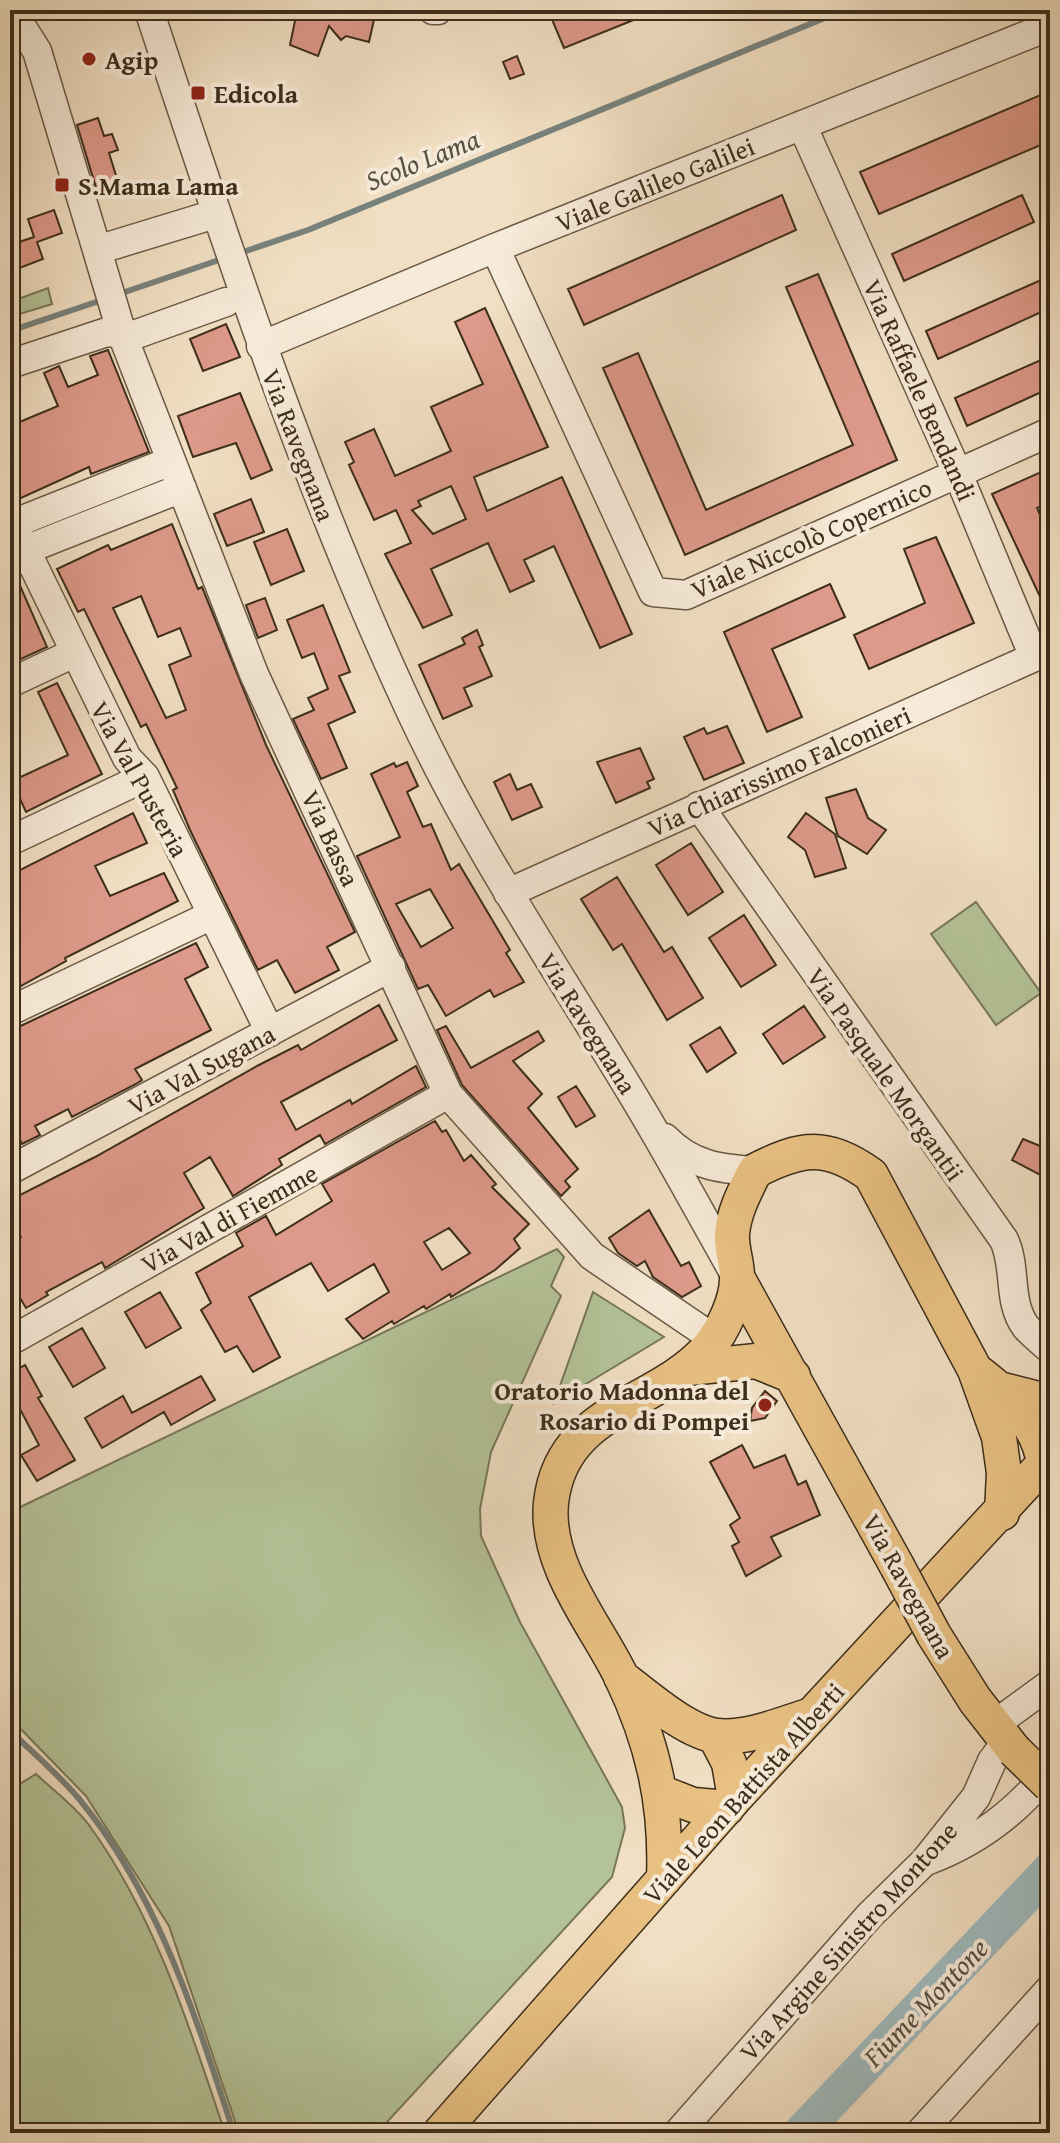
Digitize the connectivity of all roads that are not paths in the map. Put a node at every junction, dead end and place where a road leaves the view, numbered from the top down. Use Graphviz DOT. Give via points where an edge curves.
graph roads {
  1 [pos="11,10"];
  2 [pos="149,10"];
  3 [pos="1050,26"];
  4 [pos="802,125"];
  5 [pos="215,214"];
  6 [pos="495,248"];
  7 [pos="97,250"];
  8 [pos="235,299"];
  9 [pos="122,334"];
  10 [pos="261,346"];
  11 [pos="10,364"];
  12 [pos="1050,432"];
  13 [pos="171,461"];
  14 [pos="958,474"];
  15 [pos="182,488"];
  16 [pos="11,525"];
  17 [pos="25,550"];
  18 [pos="74,653"];
  19 [pos="1042,653"];
  20 [pos="10,683"];
  21 [pos="145,777"];
  22 [pos="699,806"];
  23 [pos="10,841"];
  24 [pos="508,893"];
  25 [pos="212,915"];
  26 [pos="391,967"];
  27 [pos="10,1011"];
  28 [pos="270,1032"];
  29 [pos="448,1094"];
  30 [pos="644,1112"];
  31 [pos="10,1170"];
  32 [pos="755,1171"];
  33 [pos="738,1279"];
  34 [pos="704,1332"];
  35 [pos="10,1341"];
  36 [pos="1050,1349"];
  37 [pos="689,1368"];
  38 [pos="793,1376"];
  39 [pos="987,1380"];
  40 [pos="1050,1402"];
  41 [pos="999,1437"];
  42 [pos="1047,1460"];
  43 [pos="1002,1513"];
  44 [pos="621,1677"];
  45 [pos="1050,1684"];
  46 [pos="812,1715"];
  47 [pos="715,1736"];
  48 [pos="1005,1739"];
  49 [pos="1050,1770"];
  50 [pos="1050,1785"];
  51 [pos="662,1793"];
  52 [pos="731,1803"];
  53 [pos="925,1861"];
  54 [pos="664,1879"];
  55 [pos="1050,1989"];
  56 [pos="440,2133"];
  57 [pos="678,2133"];
  58 [pos="920,2133"];
  1 -- 7 [label="street" via="37,51"];
  2 -- 5 [label="street, Via Ravegnana"];
  3 -- 4 [label="street, Viale Galileo Galilei"];
  4 -- 6 [label="street, Viale Galileo Galilei"];
  4 -- 14 [label="street, Via Raffaele Bendandi"];
  5 -- 7 [label="street"];
  5 -- 8 [label="street, Via Ravegnana"];
  6 -- 10 [label="street, Viale Galileo Galilei"];
  6 -- 14 [label="street, Viale Niccolò Copernico" via="653,592 686,595"];
  7 -- 9 [label="street, Via Bassa"];
  8 -- 9 [label="street" via="134,335"];
  8 -- 10 [label="street, Via Ravegnana"];
  9 -- 11 [label="street" via="107,332"];
  9 -- 13 [label="street, Via Bassa"];
  10 -- 24 [label="street, Via Ravegnana" via="350,575 411,714"];
  12 -- 14 [label="street, Viale Niccolò Copernico"];
  13 -- 15 [label="street, Via Bassa"];
  13 -- 16 [label="street"];
  14 -- 19 [label="street, Via Raffaele Bendandi"];
  15 -- 17 [label="street"];
  15 -- 26 [label="street, Via Bassa" via="254,674"];
  16 -- 17 [label="street, Via Val Pusteria"];
  17 -- 18 [label="street, Via Val Pusteria"];
  18 -- 20 [label="street"];
  18 -- 21 [label="street, Via Val Pusteria" via="127,758"];
  19 -- 22 [label="street, Via Chiarissimo Falconieri"];
  21 -- 23 [label="street"];
  21 -- 25 [label="street, Via Val Pusteria"];
  22 -- 24 [label="street, Via Chiarissimo Falconieri"];
  22 -- 36 [label="street, Via Pasquale Morgantii" via="1004,1240 1025,1326"];
  24 -- 30 [label="street, Via Ravegnana"];
  25 -- 27 [label="street"];
  25 -- 28 [label="street, Via Val Pusteria"];
  26 -- 28 [label="street, Via Val Sugana"];
  26 -- 29 [label="street, Via Bassa"];
  28 -- 31 [label="street, Via Val Sugana"];
  29 -- 34 [label="street, Via Bassa" via="592,1256"];
  29 -- 35 [label="street, Via Val di Fiemme"];
  30 -- 32 [label="street" via="691,1160 719,1169"];
  30 -- 33 [label="street, Via Ravegnana"];
  32 -- 33 [label="main road" via="732,1236"];
  32 -- 39 [label="main road" via="794,1153 825,1151 851,1160 871,1175"];
  33 -- 37 [label="main road" via="722,1328"];
  33 -- 38 [label="main road, Via Ravegnana"];
  37 -- 38 [label="main road" via="756,1361"];
  37 -- 44 [label="main road" via="595,1422 578,1439 551,1501 552,1534 561,1566"];
  38 -- 48 [label="main road, Via Ravegnana, bridge" via="934,1635"];
  39 -- 40 [label="main road"];
  39 -- 41 [label="main road"];
  39 -- 42 [label="main road" via="1035,1432"];
  41 -- 42 [label="main road"];
  41 -- 43 [label="main road"];
  42 -- 43 [label="main road, Viale Leon Battista Alberti"];
  43 -- 46 [label="main road, Viale Leon Battista Alberti"];
  44 -- 47 [label="main road" via="664,1710"];
  44 -- 51 [label="main road"];
  45 -- 48 [label="street"];
  46 -- 47 [label="main road" via="756,1733"];
  46 -- 52 [label="main road, Viale Leon Battista Alberti"];
  47 -- 52 [label="main road" via="729,1763"];
  48 -- 50 [label="main road, Via Ravegnana, bridge"];
  48 -- 53 [label="street, Via Argine Sinistro Montone" via="976,1797"];
  49 -- 53 [label="street" via="1010,1813 957,1850"];
  51 -- 52 [label="main road" via="693,1805"];
  51 -- 54 [label="main road"];
  52 -- 54 [label="main road, Viale Leon Battista Alberti"];
  53 -- 57 [label="street, Via Argine Sinistro Montone" via="869,1916"];
  54 -- 56 [label="main road, Viale Leon Battista Alberti"];
  55 -- 58 [label="street"];
}
